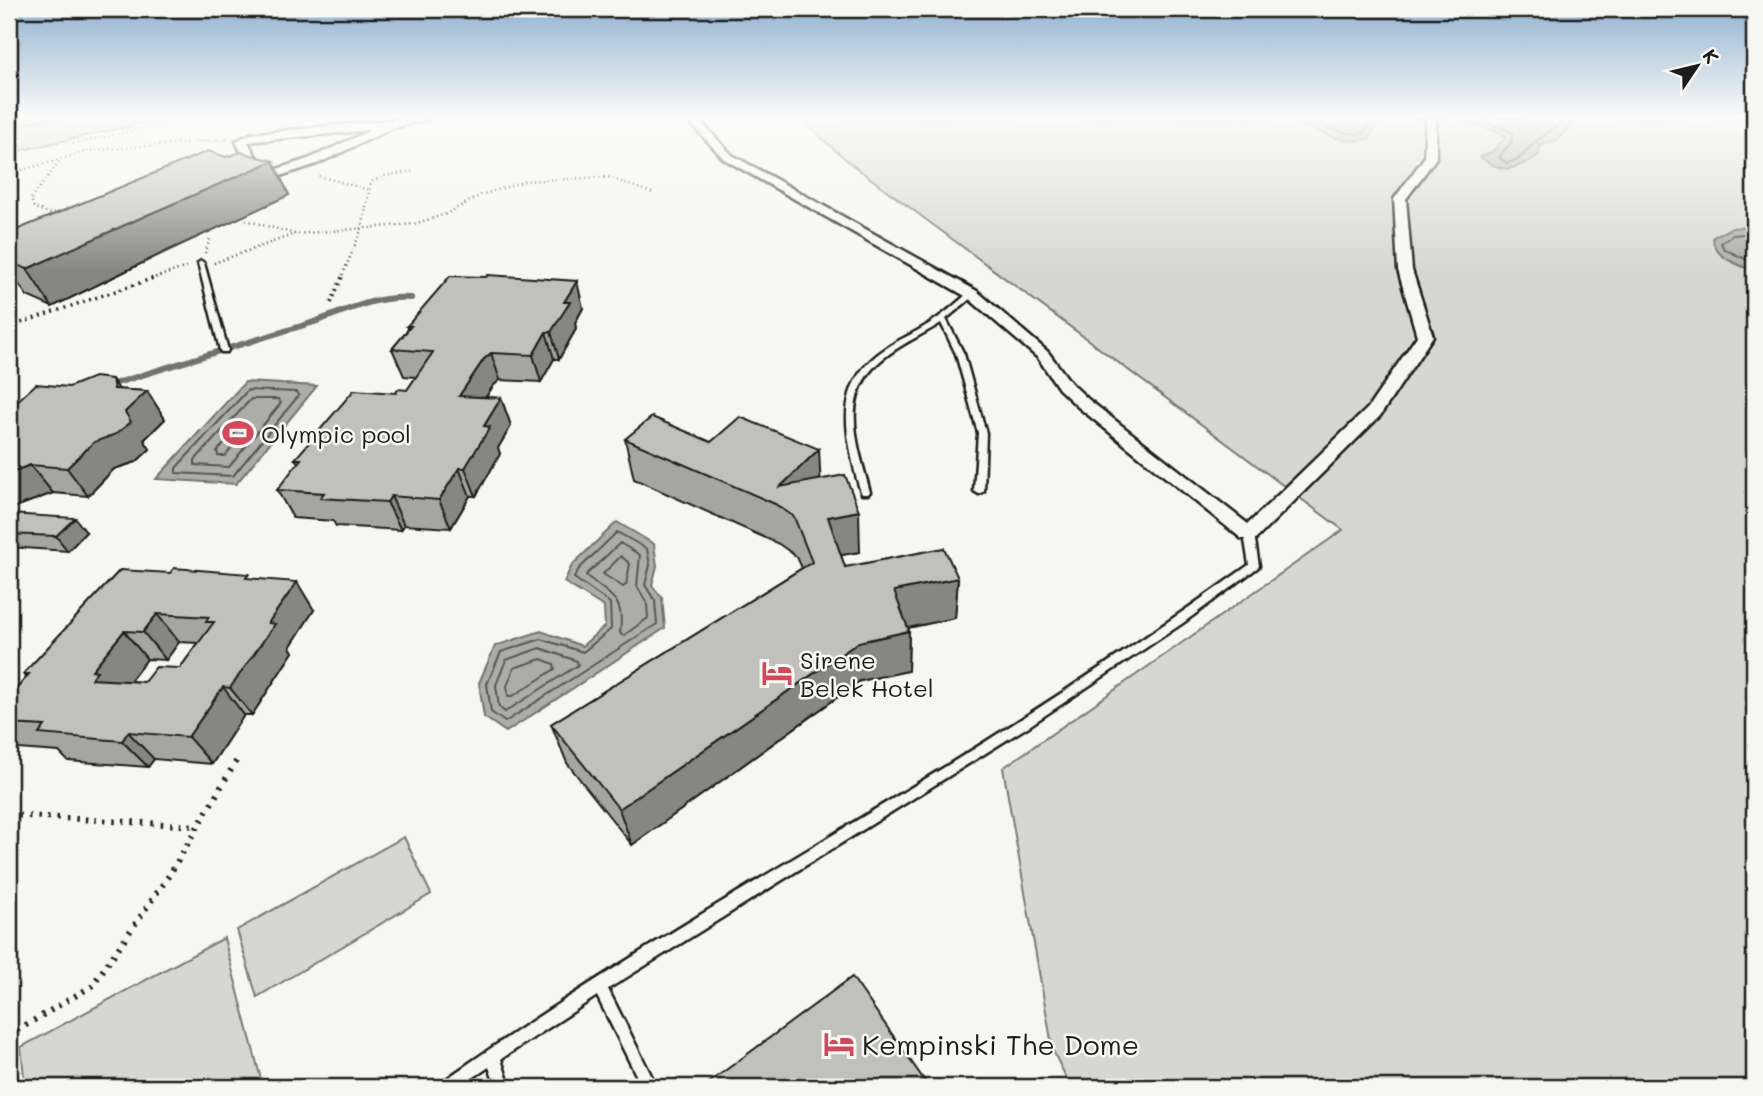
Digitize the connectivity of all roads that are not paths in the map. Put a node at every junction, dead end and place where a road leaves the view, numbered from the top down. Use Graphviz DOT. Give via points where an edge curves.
graph roads {
  1 [pos="261,169"];
  2 [pos="292,169"];
  3 [pos="750,169"];
  4 [pos="1422,169"];
  5 [pos="201,263"];
  6 [pos="972,294"];
  7 [pos="942,319"];
  8 [pos="224,350"];
  9 [pos="979,491"];
  10 [pos="865,492"];
  11 [pos="1249,534"];
  12 [pos="600,986"];
  13 [pos="492,1055"];
  14 [pos="447,1087"];
  15 [pos="503,1087"];
  16 [pos="650,1087"];
  1 -- 2 [label="street" via="275,174"];
  3 -- 6 [label="street"];
  4 -- 11 [label="street" via="1400,199 1405,270 1425,336 1374,412"];
  5 -- 8 [label="lane"];
  6 -- 7 [label="lane"];
  6 -- 11 [label="street" via="1043,355 1083,403"];
  7 -- 9 [label="lane" via="960,354 982,433"];
  7 -- 10 [label="lane" via="886,352 866,369 851,394 849,429"];
  11 -- 12 [label="lane" via="1254,566 1201,605 954,768"];
  12 -- 13 [label="lane"];
  12 -- 16 [label="lane"];
  13 -- 14 [label="lane"];
  13 -- 15 [label="lane"];
}
